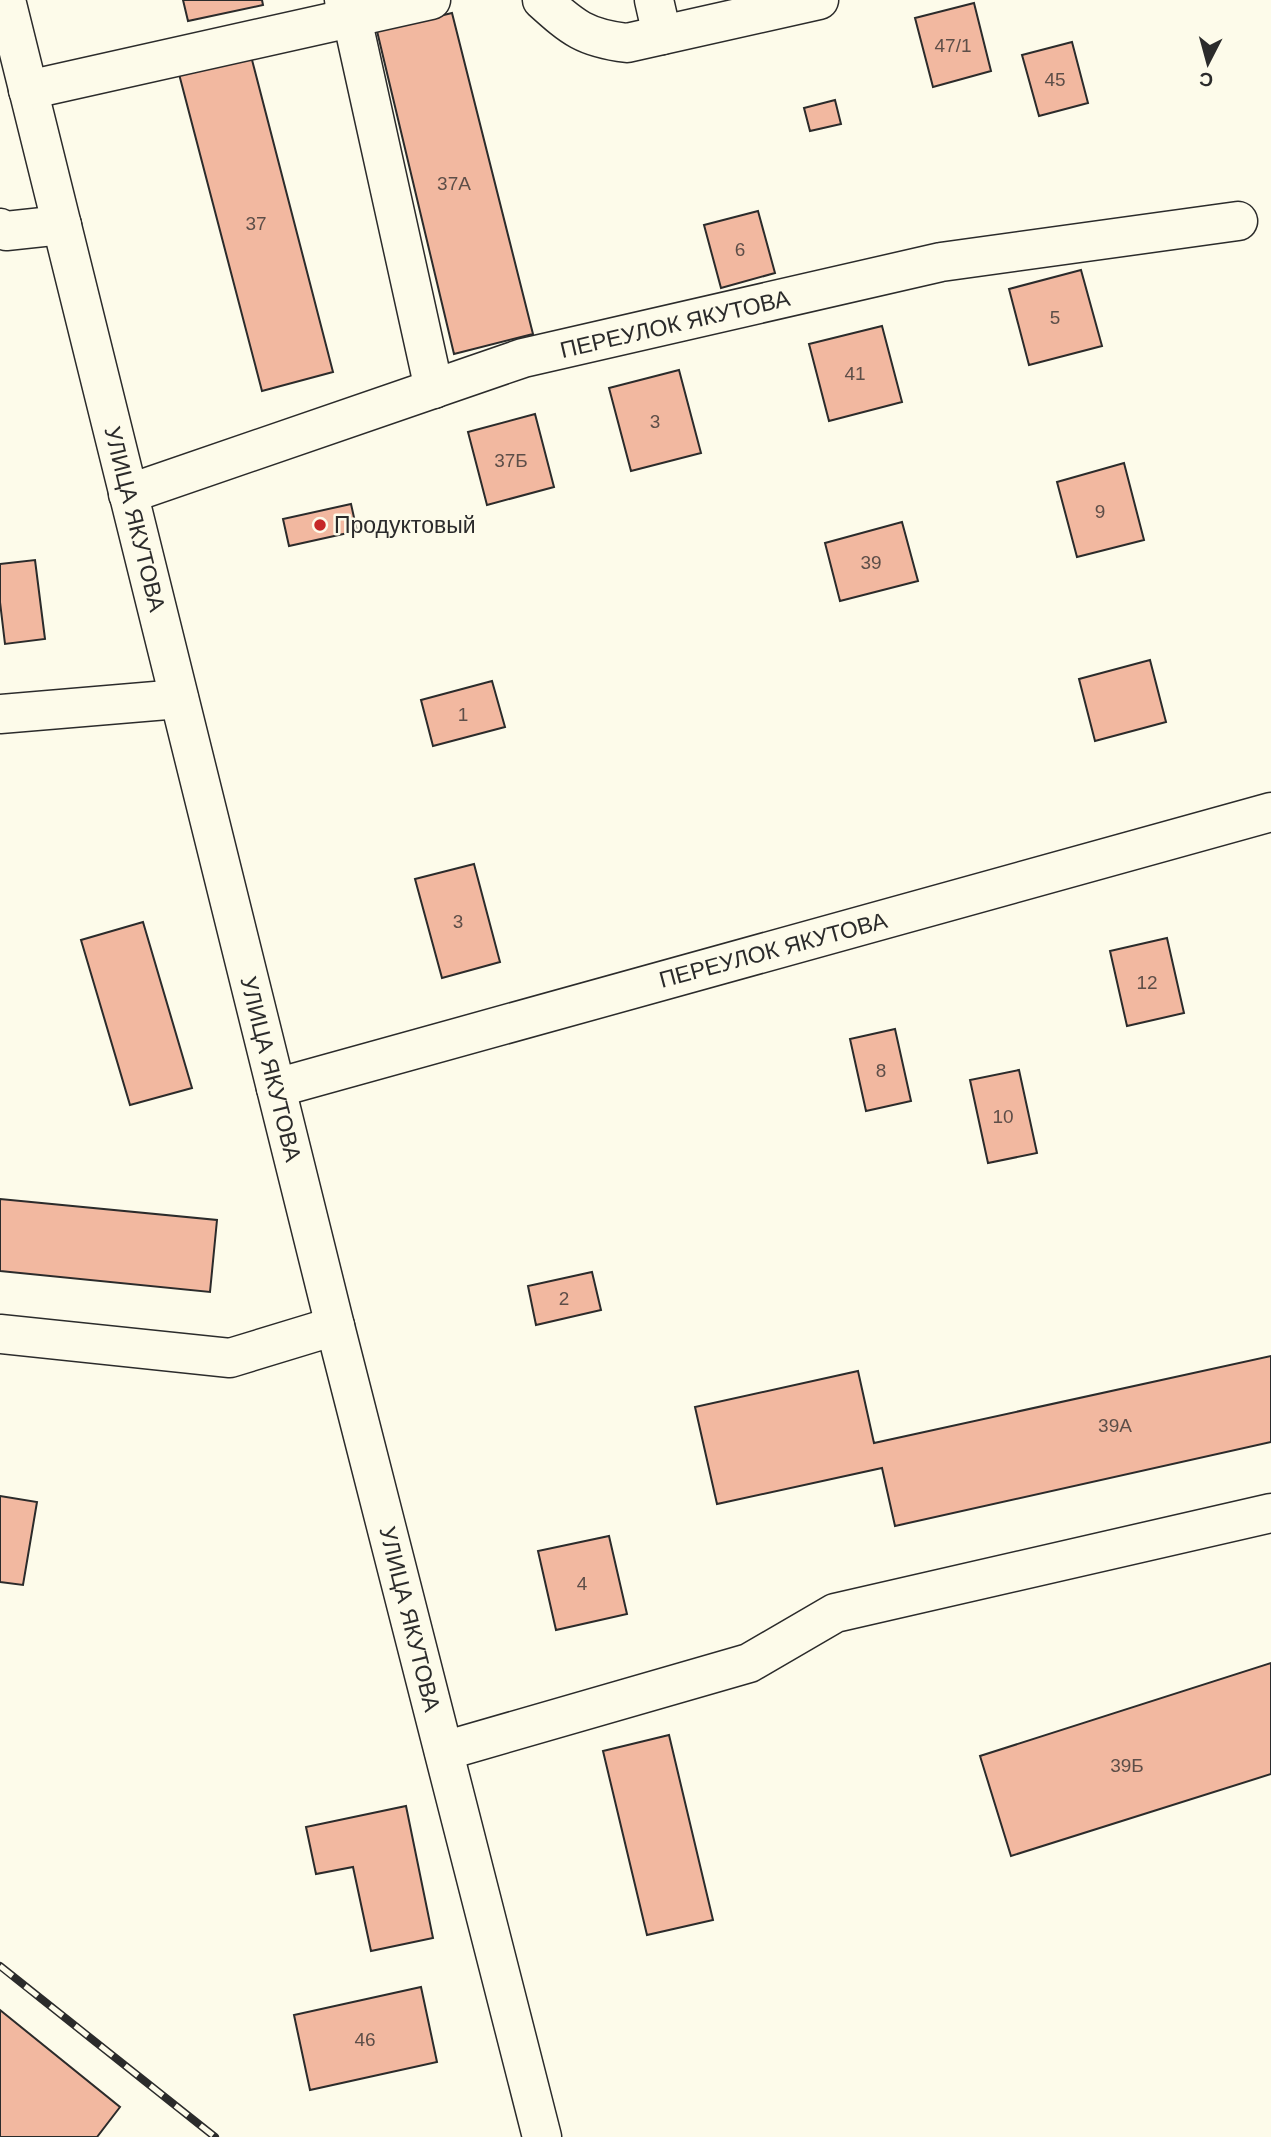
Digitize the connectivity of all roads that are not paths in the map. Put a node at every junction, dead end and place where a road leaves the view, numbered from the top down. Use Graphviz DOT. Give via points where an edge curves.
graph roads {
  1 [pos="6,0"];
  2 [pos="431,0"];
  3 [pos="542,0"];
  4 [pos="819,0"];
  5 [pos="747,8"];
  6 [pos="348,9"];
  7 [pos="658,18"];
  8 [pos="28,90"];
  9 [pos="1238,221"];
  10 [pos="62,225"];
  11 [pos="0,228"];
  12 [pos="434,389"];
  13 [pos="128,494"];
  14 [pos="179,699"];
  15 [pos="0,711"];
  16 [pos="1271,813"];
  17 [pos="276,1088"];
  18 [pos="335,1326"];
  19 [pos="0,1334"];
  20 [pos="1271,1513"];
  21 [pos="443,1751"];
  22 [pos="542,2137"];
  1 -- 8 [label="street, УЛИЦА ЯКУТОВА"];
  2 -- 6 [label="street"];
  3 -- 7 [label="street" via="566,22 602,40 627,43"];
  4 -- 5 [label="street"];
  5 -- 7 [label="street"];
  6 -- 8 [label="street"];
  6 -- 12 [label="street"];
  8 -- 10 [label="street, УЛИЦА ЯКУТОВА"];
  9 -- 12 [label="street, ПЕРЕУЛОК ЯКУТОВА" via="941,262 523,359"];
  10 -- 11 [label="street"];
  10 -- 13 [label="street, УЛИЦА ЯКУТОВА"];
  12 -- 13 [label="street, ПЕРЕУЛОК ЯКУТОВА"];
  13 -- 14 [label="street, УЛИЦА ЯКУТОВА"];
  14 -- 15 [label="street"];
  14 -- 17 [label="street, УЛИЦА ЯКУТОВА"];
  16 -- 17 [label="street, ПЕРЕУЛОК ЯКУТОВА"];
  17 -- 18 [label="street, УЛИЦА ЯКУТОВА"];
  18 -- 19 [label="street" via="230,1358"];
  18 -- 21 [label="street, УЛИЦА ЯКУТОВА"];
  20 -- 21 [label="street" via="835,1613 749,1663"];
  21 -- 22 [label="street, УЛИЦА ЯКУТОВА"];
}
